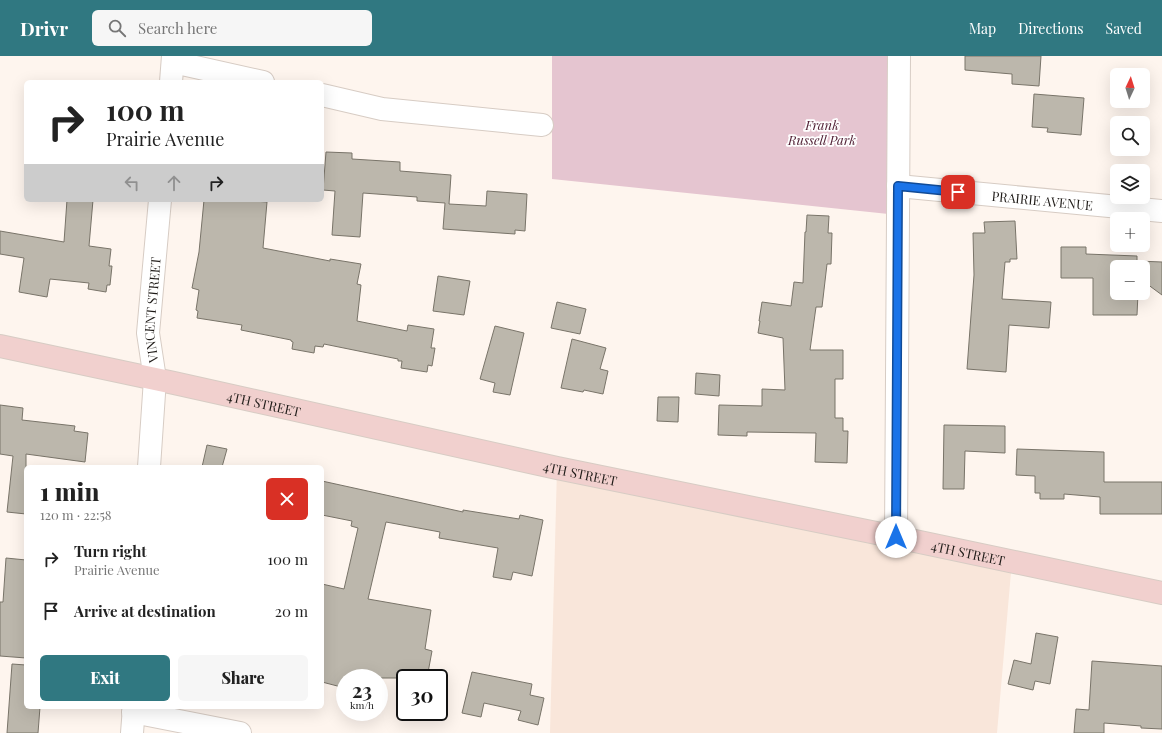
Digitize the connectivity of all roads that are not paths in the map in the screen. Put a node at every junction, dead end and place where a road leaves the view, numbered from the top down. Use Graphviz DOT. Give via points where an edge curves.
graph roads {
  1 [pos="899,56"];
  2 [pos="172,67"];
  3 [pos="251,80"];
  4 [pos="324,95"];
  5 [pos="542,125"];
  6 [pos="898,186"];
  7 [pos="160,202"];
  8 [pos="1162,211"];
  9 [pos="0,346"];
  10 [pos="155,379"];
  11 [pos="149,465"];
  12 [pos="896,537"];
  13 [pos="1162,593"];
  14 [pos="133,717"];
  15 [pos="240,733"];
  1 -- 6 [label="street"];
  2 -- 3 [label="street"];
  4 -- 5 [label="street" via="382,109"];
  6 -- 8 [label="street, PRAIRIE AVENUE"];
  6 -- 12 [label="street"];
  7 -- 10 [label="street, VINCENT STREET" via="148,333"];
  9 -- 10 [label="street, 4TH STREET"];
  10 -- 11 [label="street, VINCENT STREET"];
  10 -- 12 [label="street, 4TH STREET" via="557,468"];
  12 -- 13 [label="street, 4TH STREET"];
  14 -- 15 [label="street"];
}
